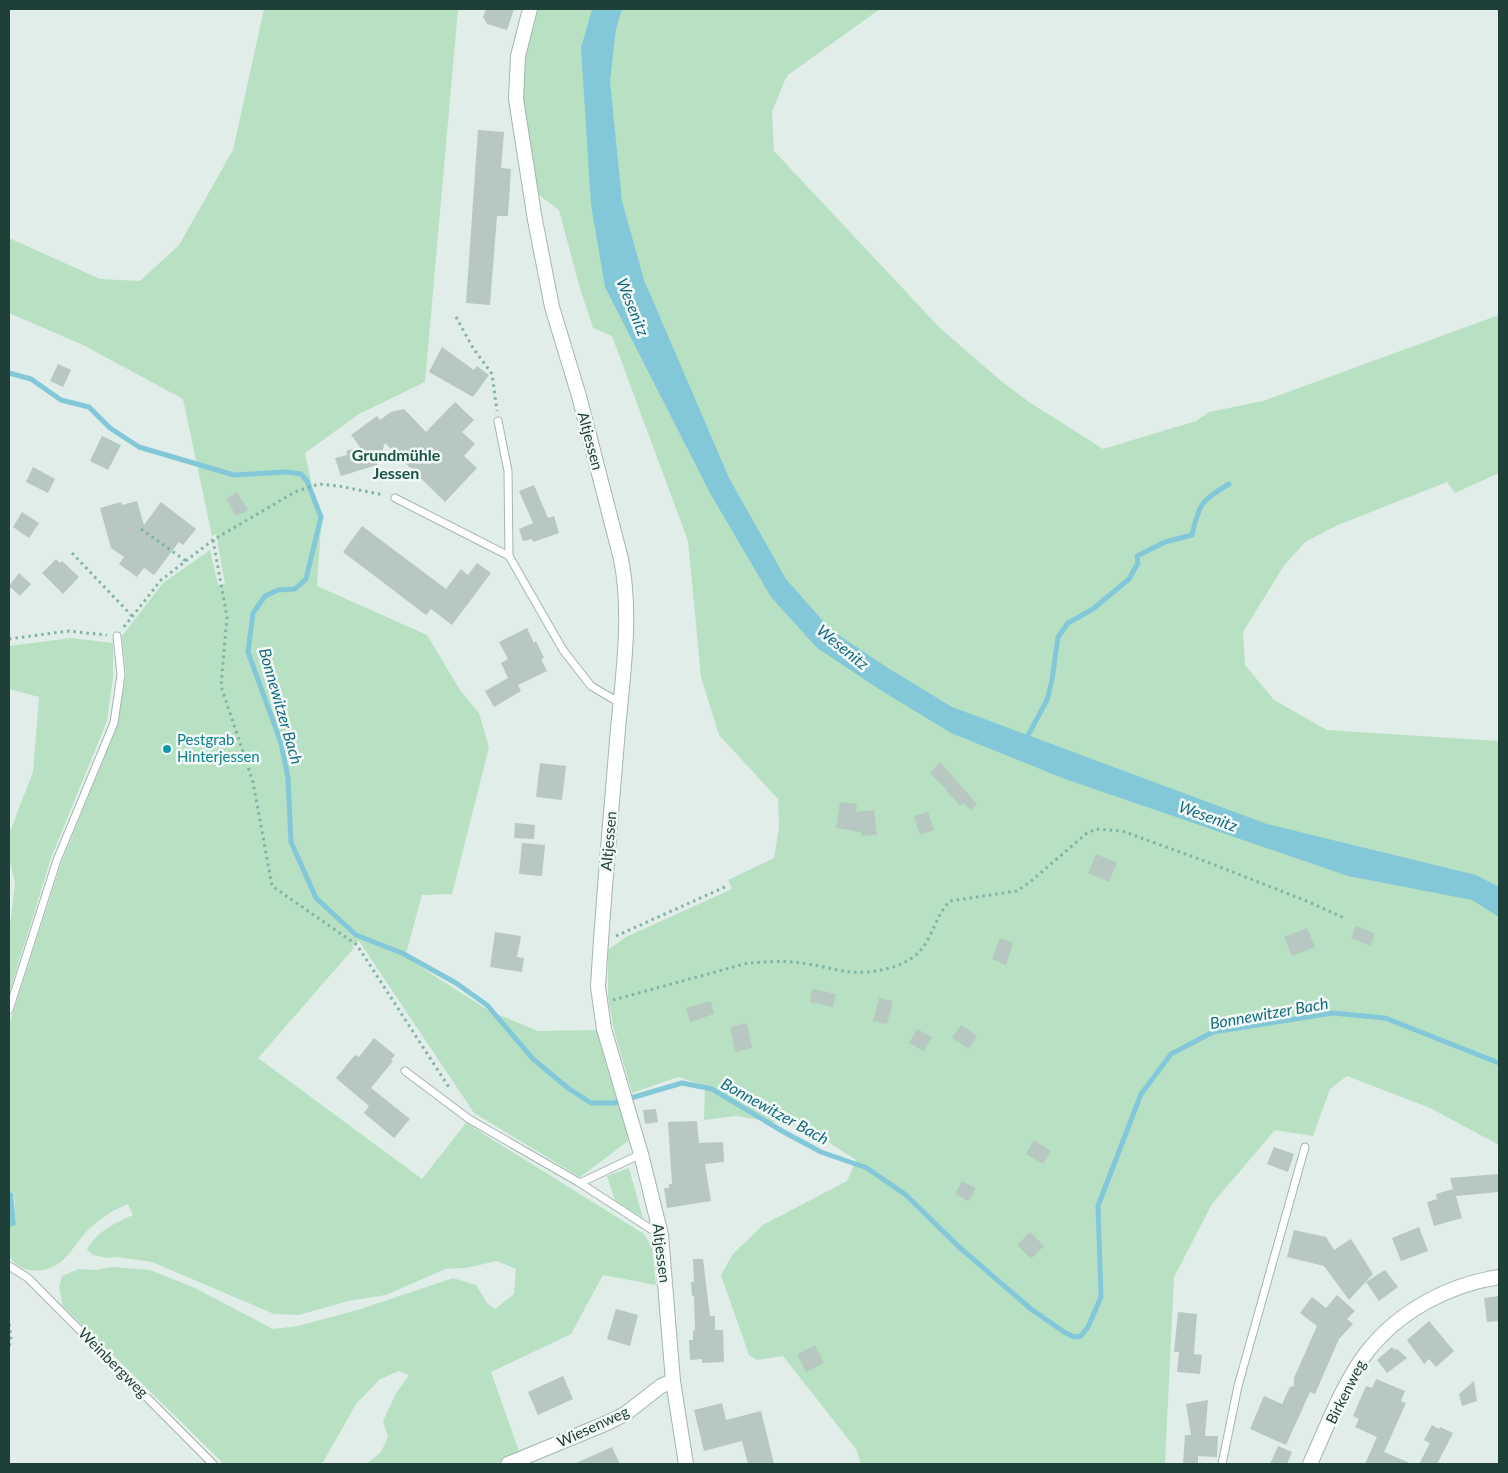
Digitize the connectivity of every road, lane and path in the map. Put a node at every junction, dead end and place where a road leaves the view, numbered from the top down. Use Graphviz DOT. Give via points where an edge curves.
graph roads {
  1 [pos="530,9"];
  2 [pos="456,317"];
  3 [pos="498,421"];
  4 [pos="395,498"];
  5 [pos="141,529"];
  6 [pos="213,540"];
  7 [pos="72,552"];
  8 [pos="509,556"];
  9 [pos="186,561"];
  10 [pos="132,616"];
  11 [pos="117,636"];
  12 [pos="9,639"];
  13 [pos="620,703"];
  14 [pos="727,886"];
  15 [pos="1344,918"];
  16 [pos="600,944"];
  17 [pos="601,1004"];
  18 [pos="9,1010"];
  19 [pos="405,1072"];
  20 [pos="453,1094"];
  21 [pos="1305,1147"];
  22 [pos="641,1154"];
  23 [pos="580,1183"];
  24 [pos="661,1235"];
  25 [pos="9,1266"];
  26 [pos="1499,1277"];
  27 [pos="9,1324"];
  28 [pos="9,1349"];
  29 [pos="673,1381"];
  30 [pos="214,1464"];
  31 [pos="508,1464"];
  32 [pos="686,1464"];
  33 [pos="1222,1464"];
  34 [pos="1310,1464"];
  1 -- 13 [label="street, Altjessen" via="518,56 516,99 552,307 622,559 626,615"];
  2 -- 3 [label="path" via="492,374"];
  3 -- 8 [label="lane" via="508,471"];
  4 -- 6 [label="path" via="319,484 295,492"];
  4 -- 8 [label="lane"];
  5 -- 9 [label="path"];
  6 -- 9 [label="path"];
  6 -- 20 [label="path" via="227,617 221,686 253,782 272,886 357,945"];
  7 -- 10 [label="path"];
  8 -- 13 [label="lane" via="563,650 591,686"];
  9 -- 10 [label="path" via="161,580"];
  10 -- 11 [label="path"];
  11 -- 12 [label="path" via="68,631"];
  11 -- 18 [label="lane" via="122,675 114,723 57,860"];
  13 -- 16 [label="street, Altjessen"];
  14 -- 16 [label="path"];
  15 -- 17 [label="path" via="1122,831 1096,829 1017,891 950,901 917,954 891,969 852,972 800,963 748,963"];
  16 -- 17 [label="street, Altjessen" via="598,986"];
  17 -- 22 [label="street, Altjessen" via="604,1029"];
  19 -- 23 [label="lane" via="469,1119"];
  21 -- 33 [label="lane" via="1238,1386"];
  22 -- 23 [label="lane"];
  22 -- 24 [label="street, Altjessen"];
  23 -- 24 [label="lane"];
  24 -- 29 [label="street, Altjessen"];
  25 -- 30 [label="lane, Weinbergweg" via="28,1278"];
  26 -- 34 [label="street, Birkenweg" via="1459,1287 1409,1312 1386,1330 1348,1381"];
  27 -- 28 [label="path"];
  29 -- 31 [label="street, Wiesenweg" via="661,1386 625,1414"];
  29 -- 32 [label="street, Altjessen"];
}
